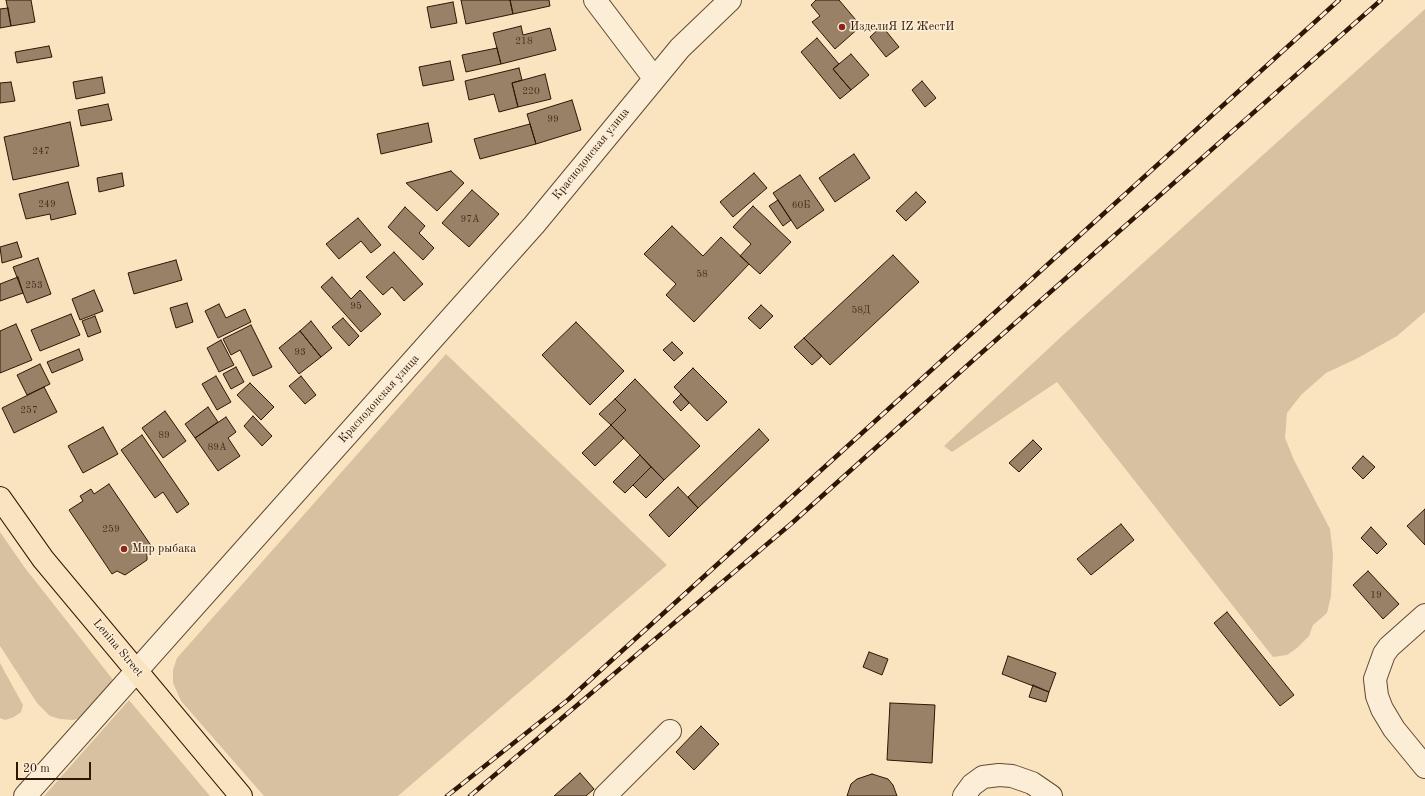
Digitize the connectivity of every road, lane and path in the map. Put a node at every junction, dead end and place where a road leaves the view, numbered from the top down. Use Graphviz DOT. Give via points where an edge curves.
graph roads {
  1 [pos="595,0"];
  2 [pos="730,0"];
  3 [pos="654,78"];
  4 [pos="0,498"];
  5 [pos="1425,615"];
  6 [pos="136,670"];
  7 [pos="670,731"];
  8 [pos="1425,767"];
  9 [pos="25,796"];
  10 [pos="241,796"];
  11 [pos="605,796"];
  12 [pos="964,796"];
  13 [pos="1051,796"];
  1 -- 3 [label="street"];
  2 -- 3 [label="street, Краснодонская улица" via="680,48"];
  3 -- 6 [label="street, Краснодонская улица" via="534,225"];
  4 -- 6 [label="main road, Lenina Street" via="44,559"];
  5 -- 8 [label="street" via="1389,647 1380,662 1375,679 1382,709 1394,729"];
  6 -- 9 [label="street, Краснодонская улица"];
  6 -- 10 [label="main road, Lenina Street"];
  7 -- 11 [label="street"];
  12 -- 13 [label="street" via="972,785 983,777 1000,775 1032,783"];
}
